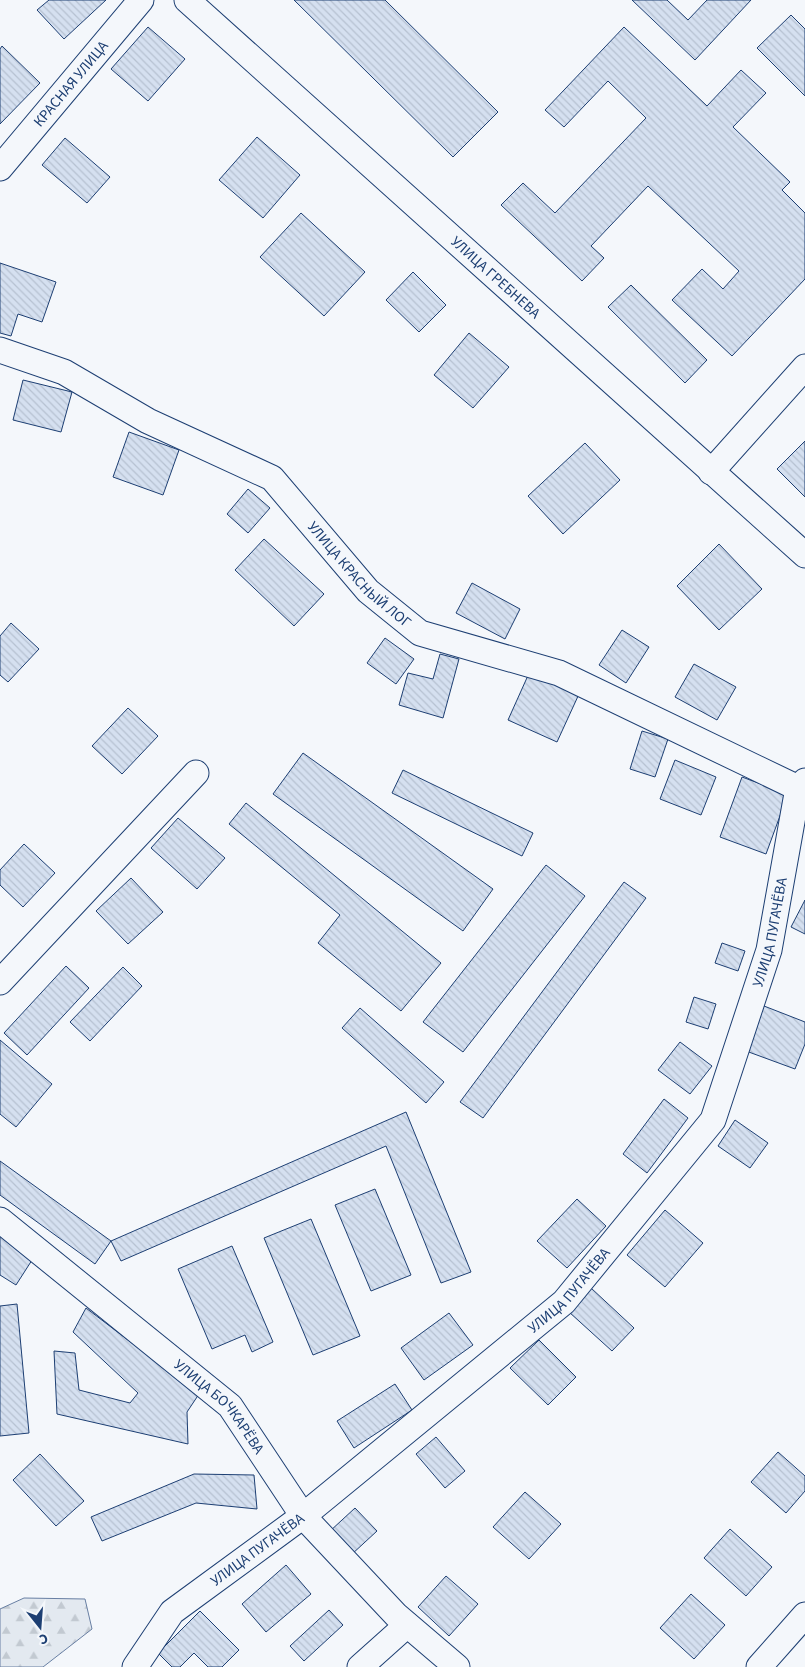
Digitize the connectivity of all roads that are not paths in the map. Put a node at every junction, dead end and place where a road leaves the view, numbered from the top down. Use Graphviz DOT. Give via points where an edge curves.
graph roads {
  1 [pos="141,0"];
  2 [pos="187,0"];
  3 [pos="0,168"];
  4 [pos="0,350"];
  5 [pos="805,367"];
  6 [pos="711,472"];
  7 [pos="805,555"];
  8 [pos="196,773"];
  9 [pos="801,784"];
  10 [pos="0,982"];
  11 [pos="0,1220"];
  12 [pos="303,1516"];
  13 [pos="805,1615"];
  14 [pos="408,1625"];
  15 [pos="135,1667"];
  16 [pos="360,1667"];
  17 [pos="457,1667"];
  18 [pos="758,1667"];
  1 -- 3 [label="street, КРАСНАЯ УЛИЦА"];
  2 -- 6 [label="street, УЛИЦА ГРЕБНЕВА"];
  4 -- 9 [label="street, УЛИЦА КРАСНЫЙ ЛОГ" via="64,372 148,420 272,478 368,591 420,632 559,673"];
  5 -- 6 [label="street"];
  6 -- 7 [label="street, УЛИЦА ГРЕБНЕВА"];
  8 -- 10 [label="street"];
  9 -- 12 [label="street, УЛИЦА ПУГАЧЁВА" via="769,950 713,1120 564,1302"];
  11 -- 12 [label="street, УЛИЦА БОЧКАРЁВА" via="230,1406"];
  12 -- 14 [label="street, УЛИЦА БОЧКАРЁВА"];
  12 -- 15 [label="street, УЛИЦА ПУГАЧЁВА" via="172,1612"];
  13 -- 18 [label="street"];
  14 -- 16 [label="street"];
  14 -- 17 [label="street, УЛИЦА БОЧКАРЁВА"];
}
